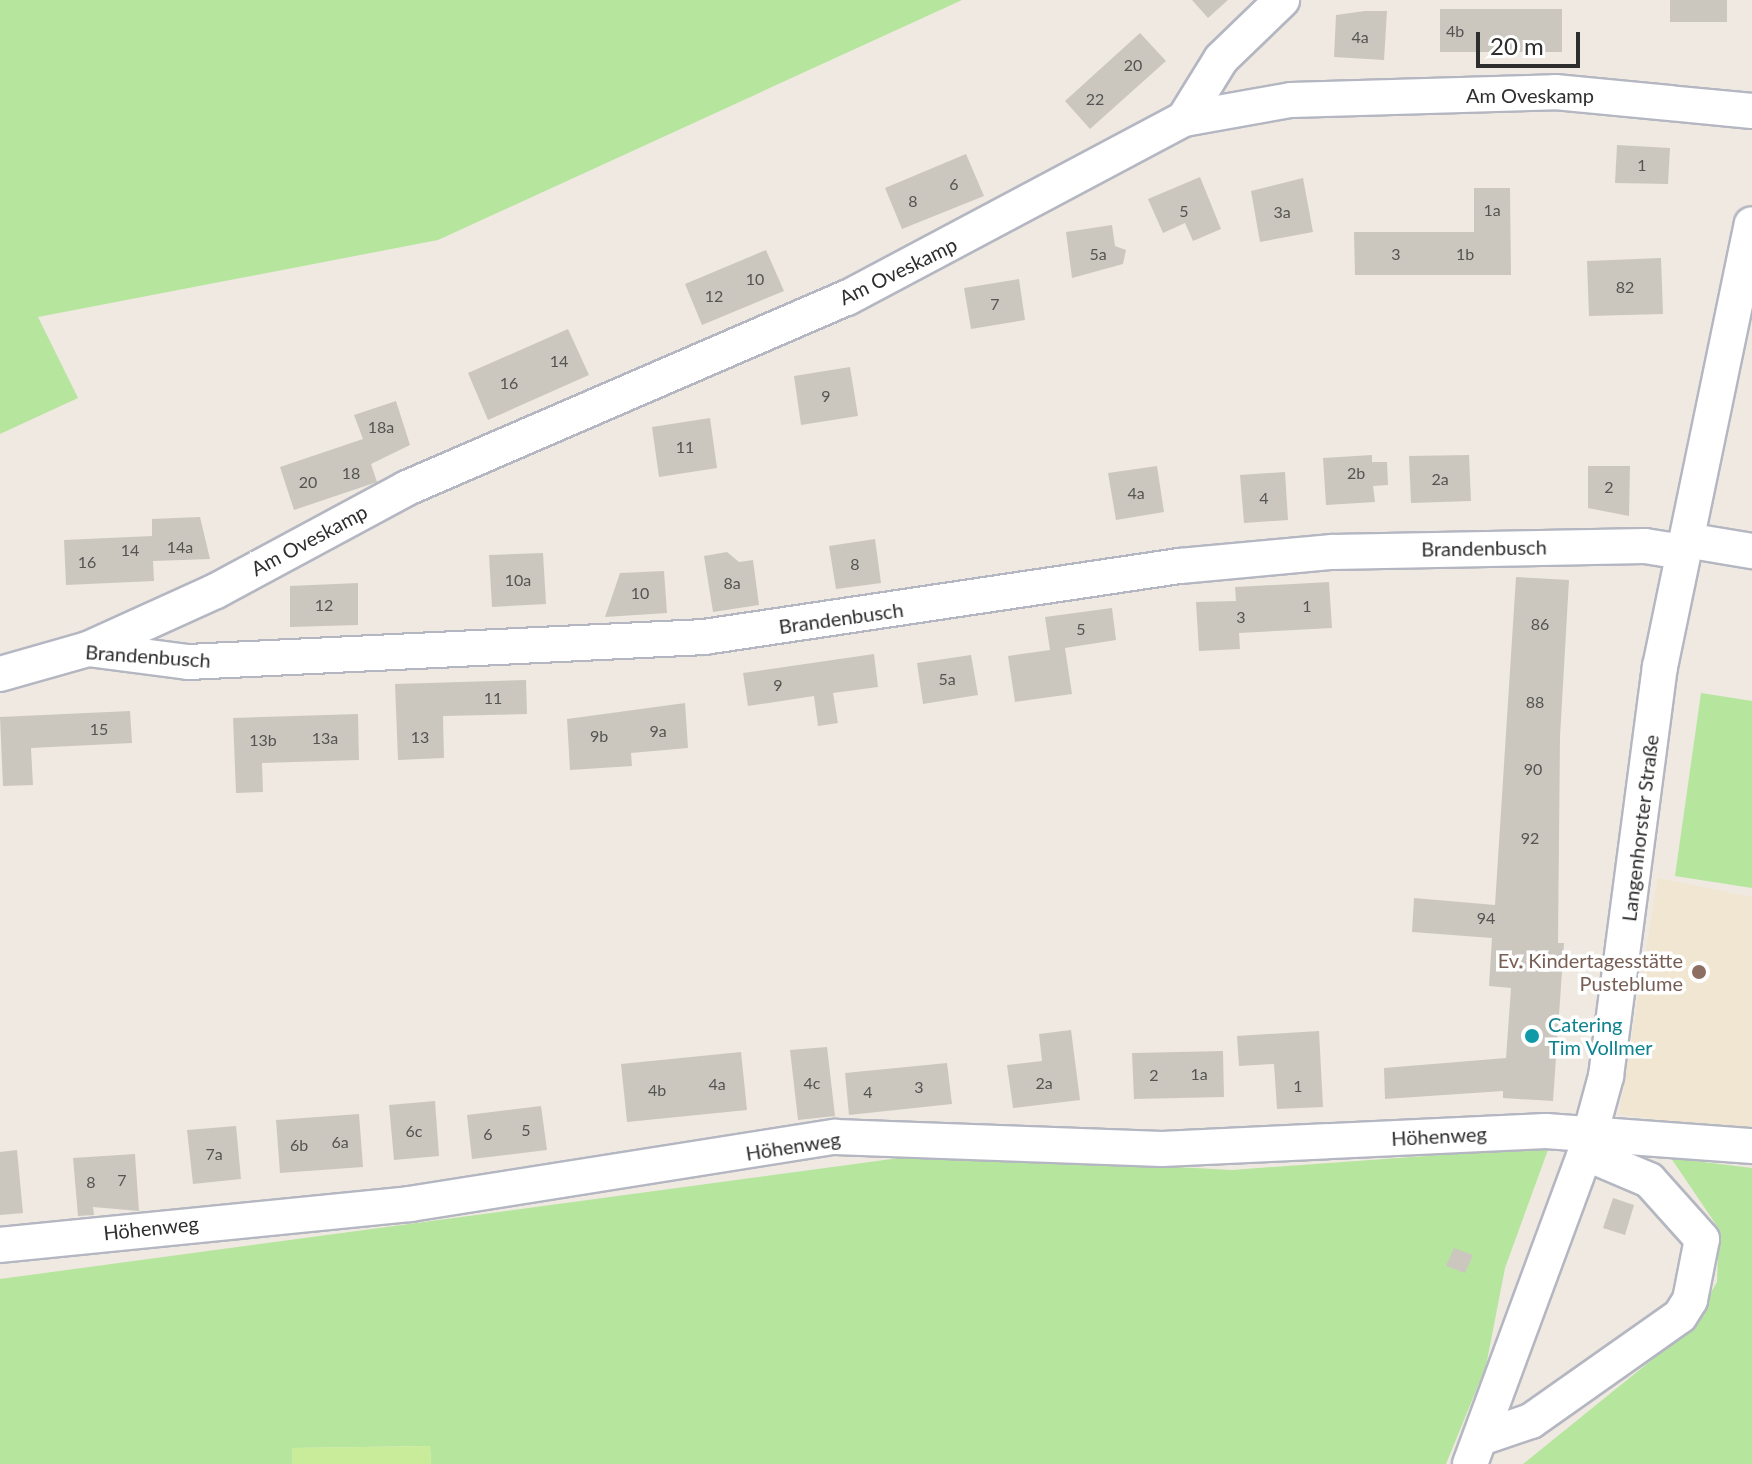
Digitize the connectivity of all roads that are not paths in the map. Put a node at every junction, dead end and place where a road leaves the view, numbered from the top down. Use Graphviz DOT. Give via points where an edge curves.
graph roads {
  1 [pos="1282,0"];
  2 [pos="1752,111"];
  3 [pos="1184,119"];
  4 [pos="1752,224"];
  5 [pos="1684,546"];
  6 [pos="1752,551"];
  7 [pos="88,649"];
  8 [pos="0,674"];
  9 [pos="1588,1145"];
  10 [pos="1752,1146"];
  11 [pos="0,1245"];
  12 [pos="1476,1451"];
  1 -- 3 [label="street" via="1221,59"];
  2 -- 3 [label="street, Am Oveskamp" via="1555,92 1305,99"];
  3 -- 7 [label="street, Am Oveskamp" via="847,298 407,488 216,591"];
  4 -- 5 [label="street, Langenhorster Straße"];
  5 -- 6 [label="street, Brandenbusch"];
  5 -- 7 [label="street, Brandenbusch" via="1332,552 1180,566 704,637 557,648 188,662"];
  5 -- 9 [label="street, Langenhorster Straße" via="1645,770 1617,1019"];
  7 -- 8 [label="street, Brandenbusch"];
  9 -- 10 [label="street"];
  9 -- 11 [label="street, Höhenweg" via="1546,1131 1162,1149 835,1137 410,1204"];
  9 -- 12 [label="street, Langenhorster Straße"];
  9 -- 12 [label="street" via="1649,1180 1702,1239 1690,1300 1680,1316 1531,1421"];
}
